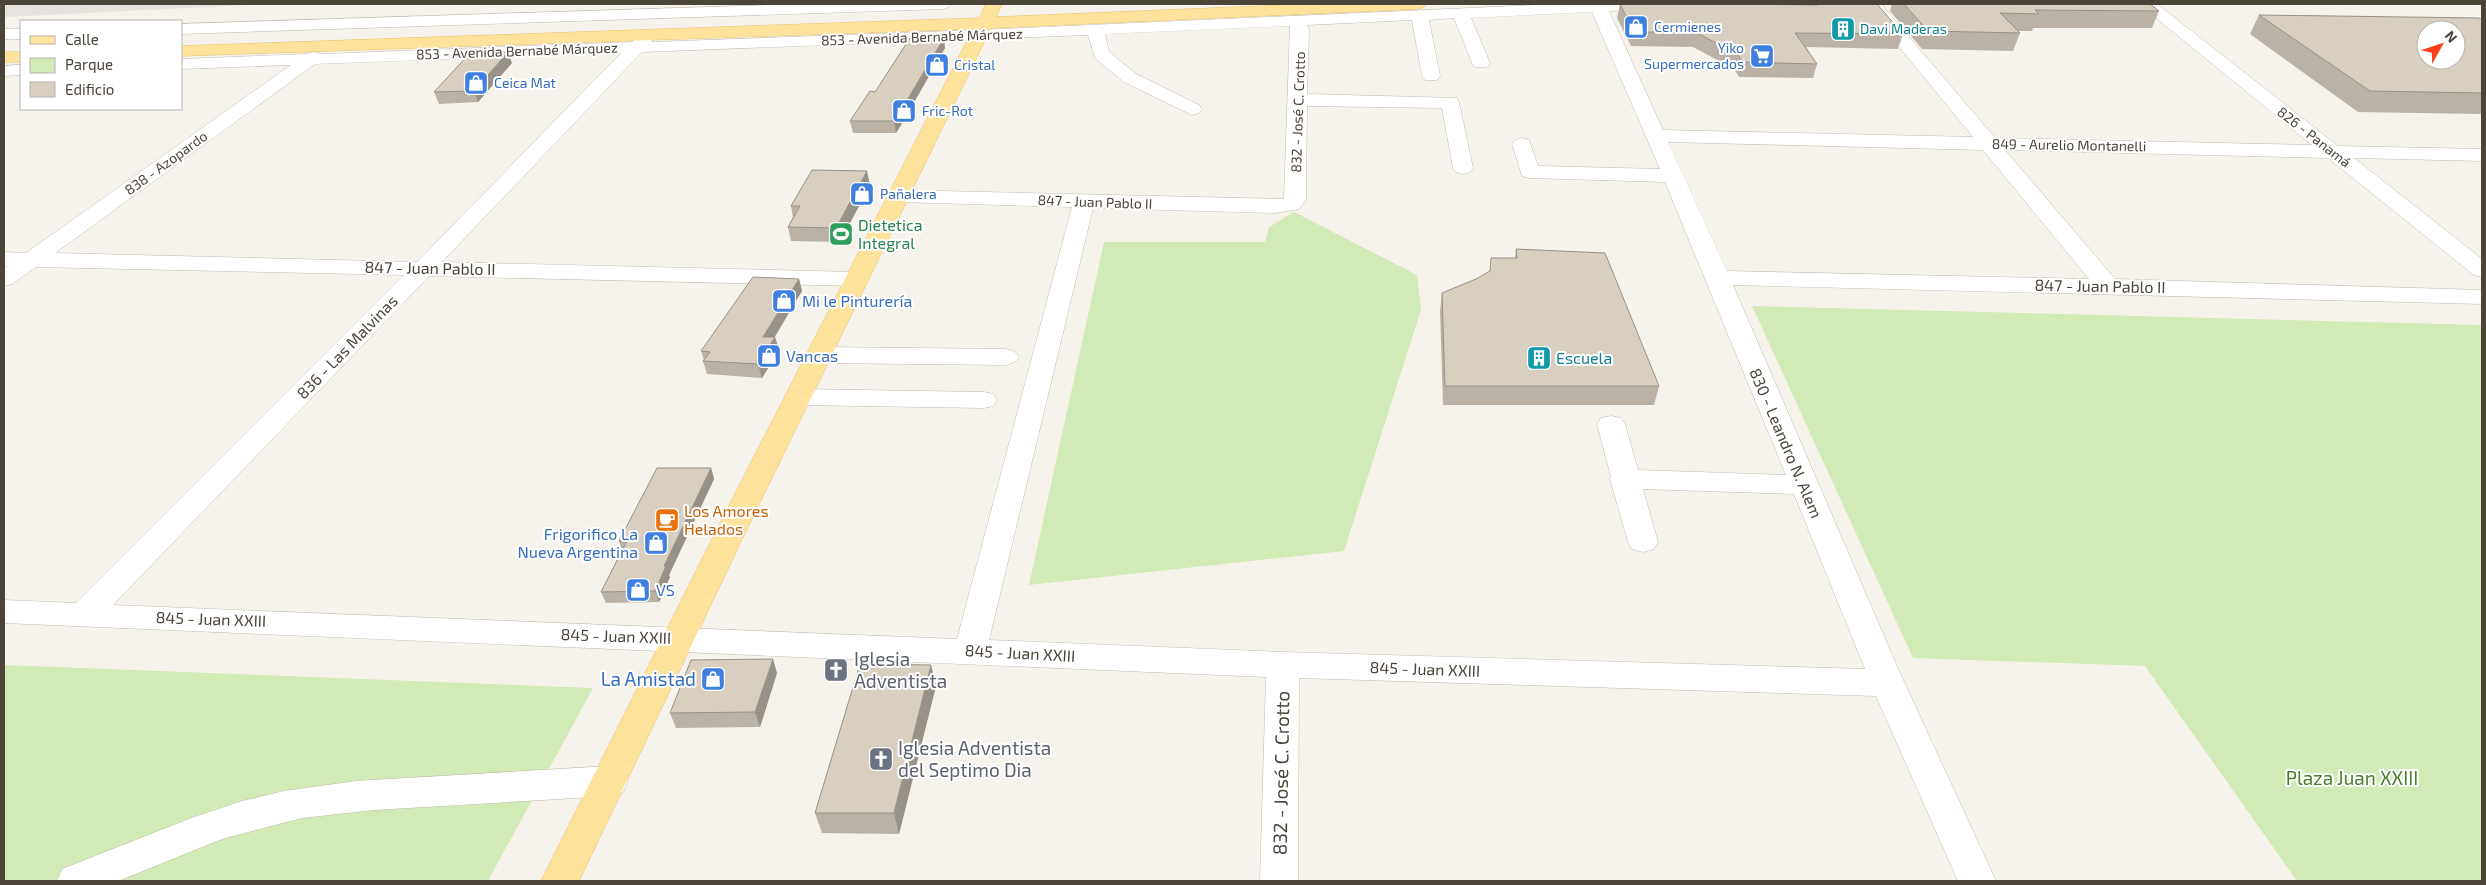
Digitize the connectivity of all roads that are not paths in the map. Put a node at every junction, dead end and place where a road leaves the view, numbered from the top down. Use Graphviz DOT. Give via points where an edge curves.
graph roads {
  1 [pos="943,4"];
  2 [pos="1186,4"];
  3 [pos="1663,4"];
  4 [pos="1872,4"];
  5 [pos="2147,4"];
  6 [pos="1598,5"];
  7 [pos="678,8"];
  8 [pos="1419,9"];
  9 [pos="1460,12"];
  10 [pos="987,19"];
  11 [pos="1296,20"];
  12 [pos="182,29"];
  13 [pos="1095,30"];
  14 [pos="4,34"];
  15 [pos="20,34"];
  16 [pos="182,40"];
  17 [pos="643,41"];
  18 [pos="469,42"];
  19 [pos="20,45"];
  20 [pos="4,46"];
  21 [pos="182,51"];
  22 [pos="511,51"];
  23 [pos="320,52"];
  24 [pos="20,57"];
  25 [pos="4,58"];
  26 [pos="1481,63"];
  27 [pos="182,64"];
  28 [pos="20,70"];
  29 [pos="4,71"];
  30 [pos="1431,76"];
  31 [pos="1299,100"];
  32 [pos="1192,109"];
  33 [pos="1656,136"];
  34 [pos="1990,143"];
  35 [pos="1522,144"];
  36 [pos="2333,152"];
  37 [pos="2482,155"];
  38 [pos="1463,168"];
  39 [pos="1674,176"];
  40 [pos="898,196"];
  41 [pos="1084,201"];
  42 [pos="1291,204"];
  43 [pos="4,259"];
  44 [pos="32,260"];
  45 [pos="425,268"];
  46 [pos="2482,270"];
  47 [pos="1718,278"];
  48 [pos="4,279"];
  49 [pos="856,279"];
  50 [pos="2108,286"];
  51 [pos="2482,297"];
  52 [pos="819,356"];
  53 [pos="1006,357"];
  54 [pos="798,397"];
  55 [pos="984,400"];
  56 [pos="1611,424"];
  57 [pos="1624,479"];
  58 [pos="1804,485"];
  59 [pos="1642,542"];
  60 [pos="4,612"];
  61 [pos="85,614"];
  62 [pos="678,638"];
  63 [pos="970,651"];
  64 [pos="1283,665"];
  65 [pos="1887,683"];
  66 [pos="610,781"];
  67 [pos="76,881"];
  68 [pos="560,881"];
  69 [pos="1279,881"];
  70 [pos="1976,881"];
  1 -- 7 [label="street, 853 - Avenida Bernabé Márquez"];
  2 -- 10 [label="main road, 853 - Avenida Bernabé Márquez"];
  3 -- 6 [label="street, 853 - Avenida Bernabé Márquez"];
  4 -- 34 [label="street"];
  5 -- 36 [label="street, 826 - Panamá"];
  6 -- 9 [label="street, 853 - Avenida Bernabé Márquez"];
  6 -- 33 [label="street, 830 - Leandro N. Alem"];
  7 -- 12 [label="street, 853 - Avenida Bernabé Márquez"];
  8 -- 9 [label="street, 853 - Avenida Bernabé Márquez"];
  8 -- 10 [label="main road, 853 - Avenida Bernabé Márquez"];
  8 -- 11 [label="street, 853 - Avenida Bernabé Márquez"];
  8 -- 30 [label="street"];
  9 -- 26 [label="street"];
  10 -- 13 [label="street, 853 - Avenida Bernabé Márquez"];
  10 -- 16 [label="main road, 853 - Avenida Bernabé Márquez"];
  10 -- 17 [label="street, 853 - Avenida Bernabé Márquez"];
  10 -- 40 [label="main road"];
  11 -- 13 [label="street, 853 - Avenida Bernabé Márquez"];
  11 -- 31 [label="street, 832 - José C. Crotto" via="1300,30"];
  13 -- 32 [label="street" via="1101,54 1130,78"];
  14 -- 15 [label="street"];
  17 -- 18 [label="main road, 853 - Avenida Bernabé Márquez"];
  17 -- 22 [label="street, 853 - Avenida Bernabé Márquez"];
  17 -- 45 [label="street, 836 - Las Malvinas"];
  18 -- 22 [label="main road"];
  18 -- 23 [label="main road, 853 - Avenida Bernabé Márquez"];
  19 -- 20 [label="main road"];
  21 -- 23 [label="main road, 853 - Avenida Bernabé Márquez"];
  22 -- 23 [label="street, 853 - Avenida Bernabé Márquez"];
  23 -- 27 [label="street, 853 - Avenida Bernabé Márquez"];
  23 -- 44 [label="street, 838 - Azopardo"];
  24 -- 25 [label="main road"];
  28 -- 29 [label="street"];
  31 -- 38 [label="street" via="1450,102"];
  31 -- 42 [label="street, 832 - José C. Crotto" via="1295,199"];
  33 -- 34 [label="street, 849 - Aurelio Montanelli"];
  33 -- 39 [label="street, 830 - Leandro N. Alem"];
  34 -- 36 [label="street, 849 - Aurelio Montanelli"];
  34 -- 50 [label="street"];
  35 -- 39 [label="street" via="1529,172"];
  36 -- 37 [label="street, 849 - Aurelio Montanelli"];
  36 -- 46 [label="street, 826 - Panamá"];
  39 -- 47 [label="street, 830 - Leandro N. Alem"];
  40 -- 41 [label="street, 847 - Juan Pablo II"];
  40 -- 49 [label="main road"];
  41 -- 42 [label="street, 847 - Juan Pablo II" via="1276,207"];
  41 -- 63 [label="street"];
  43 -- 44 [label="street, 847 - Juan Pablo II"];
  44 -- 45 [label="street, 847 - Juan Pablo II"];
  44 -- 48 [label="street, 838 - Azopardo"];
  45 -- 49 [label="street, 847 - Juan Pablo II"];
  45 -- 61 [label="street, 836 - Las Malvinas"];
  47 -- 50 [label="street, 847 - Juan Pablo II"];
  47 -- 58 [label="street, 830 - Leandro N. Alem"];
  49 -- 52 [label="main road"];
  50 -- 51 [label="street, 847 - Juan Pablo II"];
  52 -- 53 [label="street"];
  52 -- 54 [label="main road"];
  54 -- 55 [label="street"];
  54 -- 62 [label="main road"];
  56 -- 57 [label="street"];
  57 -- 58 [label="street"];
  57 -- 59 [label="street"];
  58 -- 65 [label="street, 830 - Leandro N. Alem"];
  60 -- 61 [label="street, 845 - Juan XXIII"];
  61 -- 62 [label="street, 845 - Juan XXIII"];
  62 -- 63 [label="street, 845 - Juan XXIII"];
  62 -- 66 [label="main road"];
  63 -- 64 [label="street, 845 - Juan XXIII"];
  64 -- 65 [label="street, 845 - Juan XXIII"];
  64 -- 69 [label="street, 832 - José C. Crotto"];
  65 -- 70 [label="street, 830 - Leandro N. Alem"];
  66 -- 67 [label="street" via="541,783 313,801 216,825"];
  66 -- 68 [label="main road"];
}
